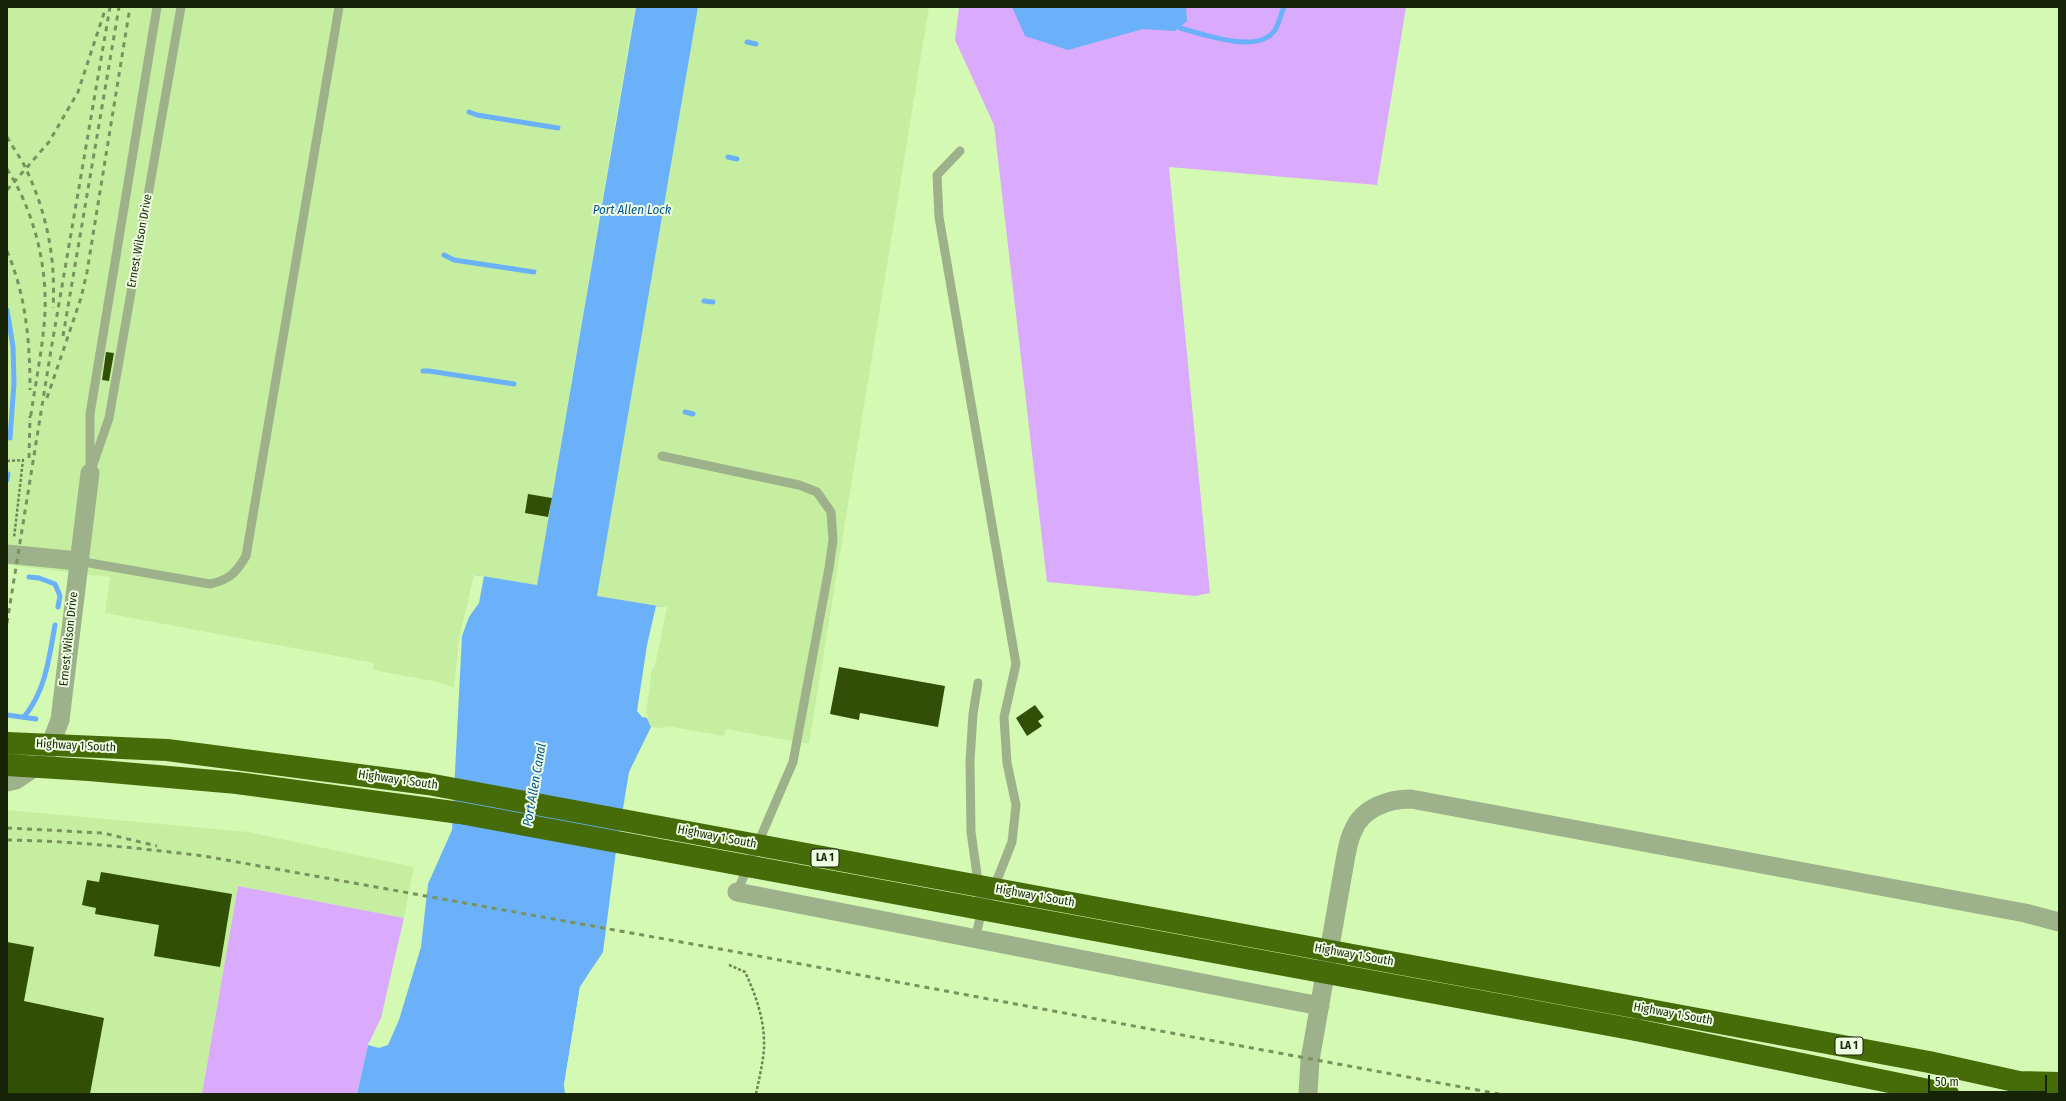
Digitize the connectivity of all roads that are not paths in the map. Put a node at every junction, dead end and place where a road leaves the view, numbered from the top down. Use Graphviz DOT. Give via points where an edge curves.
graph roads {
  1 [pos="156,7"];
  2 [pos="180,7"];
  3 [pos="339,7"];
  4 [pos="960,151"];
  5 [pos="662,456"];
  6 [pos="90,473"];
  7 [pos="10,554"];
  8 [pos="78,561"];
  9 [pos="978,683"];
  10 [pos="7,743"];
  11 [pos="7,765"];
  12 [pos="7,782"];
  13 [pos="737,892"];
  14 [pos="982,910"];
  15 [pos="2059,922"];
  16 [pos="975,939"];
  17 [pos="1320,1006"];
  18 [pos="2059,1083"];
  19 [pos="1308,1094"];
  20 [pos="1948,1094"];
  1 -- 6 [label="lane, Ernest Wilson Drive" via="90,414"];
  2 -- 6 [label="lane, Ernest Wilson Drive" via="109,418"];
  3 -- 8 [label="lane" via="246,556 238,570 228,578 210,584"];
  4 -- 14 [label="lane" via="937,175 939,217 1016,664 1004,717 1007,763 1016,805 1012,842"];
  5 -- 13 [label="lane" via="799,485 817,492 831,512 833,540 829,568 793,762"];
  6 -- 8 [label="street, Ernest Wilson Drive"];
  7 -- 8 [label="street"];
  8 -- 12 [label="street, Ernest Wilson Drive" via="60,720 44,761 16,780"];
  9 -- 14 [label="lane" via="970,761 971,832"];
  10 -- 18 [label="highway, Highway 1 South / LA 1, bridge" via="166,750 428,784 1921,1060 2018,1082"];
  11 -- 20 [label="highway, bridge" via="237,783 460,814 1636,1030"];
  13 -- 16 [label="street"];
  14 -- 16 [label="lane"];
  15 -- 17 [label="street" via="1994,907 1411,799 1397,799 1383,803 1366,813 1352,831"];
  16 -- 17 [label="street"];
  17 -- 19 [label="street" via="1310,1060"];
}
